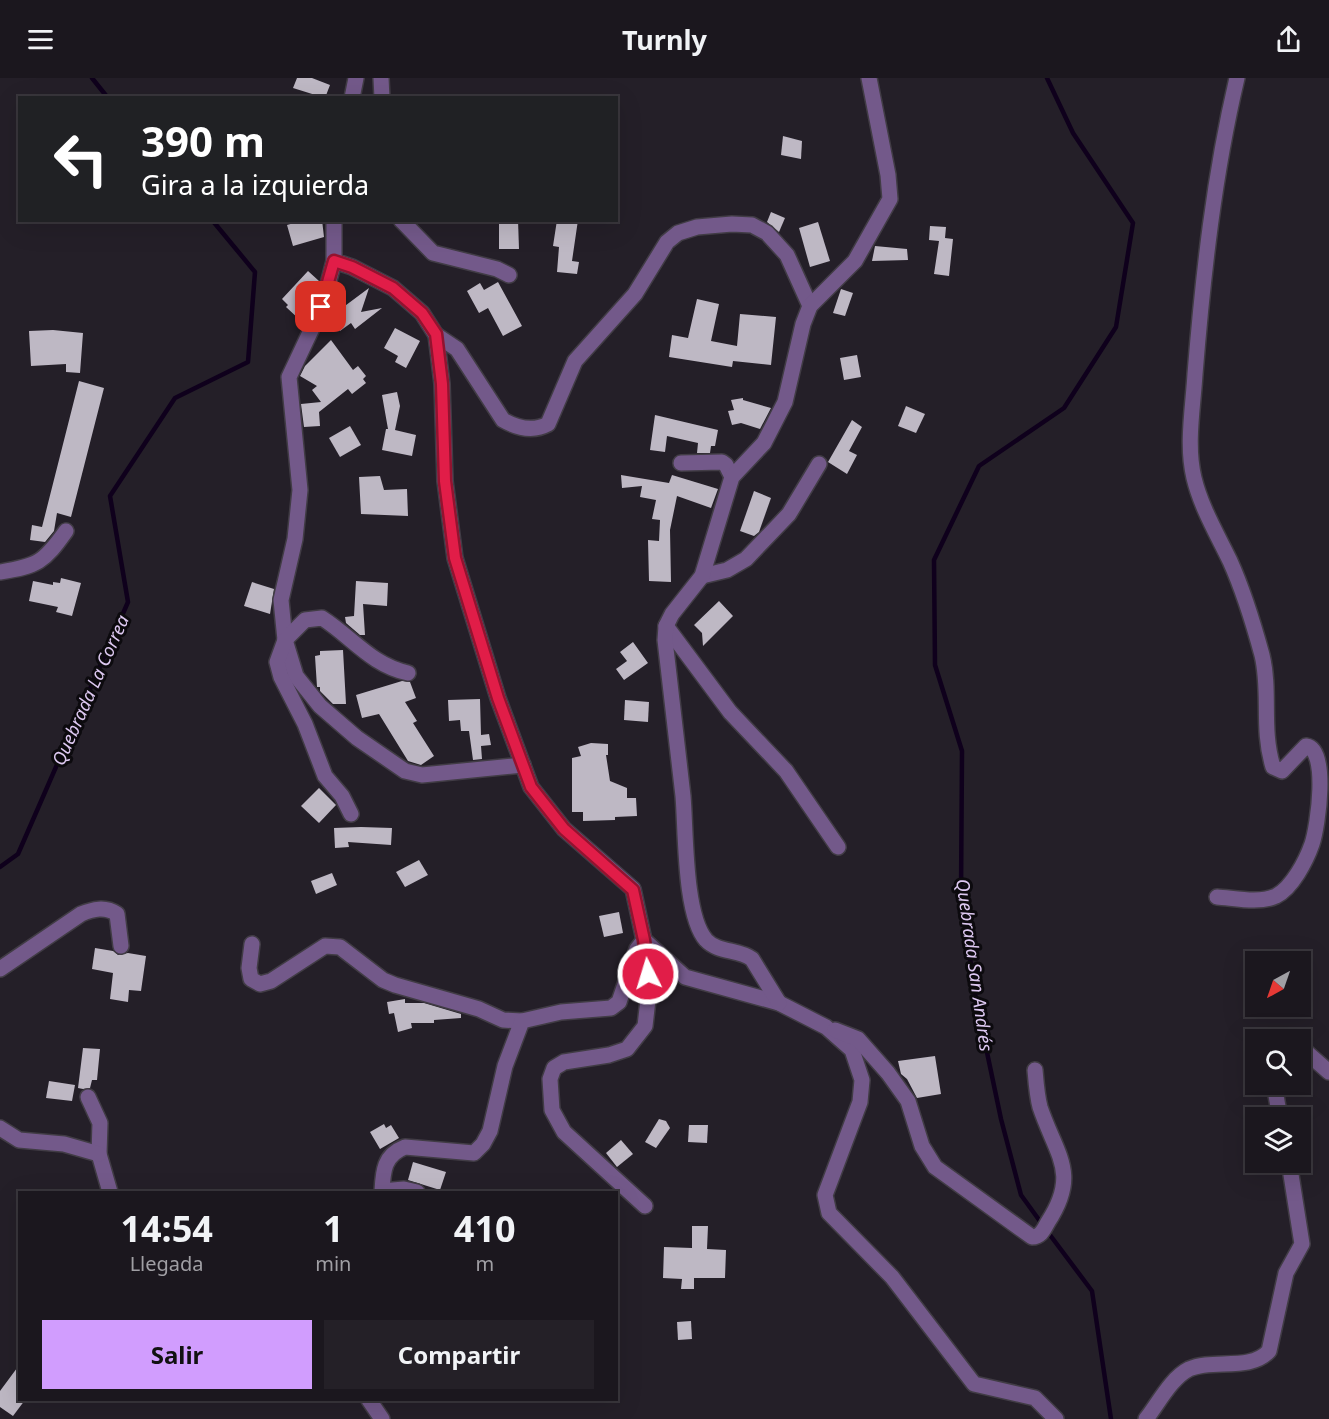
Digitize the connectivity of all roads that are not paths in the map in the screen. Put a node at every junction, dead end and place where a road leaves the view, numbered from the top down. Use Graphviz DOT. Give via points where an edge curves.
graph roads {
  1 [pos="356,78"];
  2 [pos="381,78"];
  3 [pos="869,78"];
  4 [pos="1236,78"];
  5 [pos="352,96"];
  6 [pos="382,96"];
  7 [pos="334,222"];
  8 [pos="403,222"];
  9 [pos="334,261"];
  10 [pos="509,275"];
  11 [pos="810,306"];
  12 [pos="436,334"];
  13 [pos="681,463"];
  14 [pos="819,464"];
  15 [pos="732,477"];
  16 [pos="66,531"];
  17 [pos="0,572"];
  18 [pos="702,576"];
  19 [pos="666,626"];
  20 [pos="285,640"];
  21 [pos="408,673"];
  22 [pos="523,765"];
  23 [pos="351,814"];
  24 [pos="838,847"];
  25 [pos="1216,897"];
  26 [pos="644,940"];
  27 [pos="252,944"];
  28 [pos="121,946"];
  29 [pos="0,969"];
  30 [pos="779,1003"];
  31 [pos="522,1021"];
  32 [pos="826,1027"];
  33 [pos="1311,1056"];
  34 [pos="1035,1070"];
  35 [pos="1329,1072"];
  36 [pos="88,1097"];
  37 [pos="0,1128"];
  38 [pos="99,1154"];
  39 [pos="1291,1173"];
  40 [pos="110,1191"];
  41 [pos="380,1191"];
  42 [pos="388,1191"];
  43 [pos="413,1191"];
  44 [pos="645,1206"];
  45 [pos="370,1401"];
  46 [pos="382,1419"];
  47 [pos="1056,1419"];
  48 [pos="1146,1419"];
  1 -- 5 [label="street"];
  2 -- 6 [label="street"];
  3 -- 11 [label="street" via="890,199 855,261"];
  4 -- 25 [label="street" via="1223,136 1201,303 1190,440 1193,476 1201,502 1248,602 1264,667 1264,718 1274,767 1282,771 1306,746 1311,747 1316,750 1323,787 1312,845 1289,886 1264,900"];
  7 -- 9 [label="street"];
  8 -- 10 [label="street" via="433,253"];
  9 -- 12 [label="street" via="393,288 422,313"];
  9 -- 20 [label="street" via="321,307 289,377 300,490 295,539 281,600"];
  11 -- 12 [label="street" via="788,255 767,233 752,225 732,224 678,233 667,242 635,294 575,362 548,424 533,429 502,420 456,349"];
  11 -- 15 [label="street" via="785,402 764,443"];
  12 -- 22 [label="street" via="445,481 455,558"];
  13 -- 15 [label="street" via="722,462"];
  14 -- 18 [label="street" via="789,514 746,559 727,570"];
  15 -- 18 [label="street"];
  16 -- 17 [label="street" via="48,557"];
  18 -- 19 [label="street"];
  19 -- 24 [label="street" via="730,712 786,771"];
  19 -- 30 [label="street" via="689,889 700,931 714,946 752,959"];
  20 -- 21 [label="street" via="305,620 322,618 375,661"];
  20 -- 22 [label="street" via="296,676 320,706 405,771 422,775"];
  20 -- 23 [label="street" via="277,662 281,677 325,776"];
  22 -- 26 [label="street" via="531,787 564,829 633,890"];
  26 -- 30 [label="street" via="685,976"];
  26 -- 31 [label="street" via="637,949 619,1002 611,1008 561,1012"];
  26 -- 44 [label="street" via="649,991 645,1026 627,1049 564,1062 554,1068 550,1079 552,1110 564,1132"];
  27 -- 31 [label="street" via="251,979 260,984 332,945 395,985 479,1009 503,1020"];
  28 -- 29 [label="street" via="117,914 92,910"];
  30 -- 32 [label="street"];
  31 -- 41 [label="street" via="483,1144 474,1153 466,1154 405,1147 394,1151 382,1169"];
  32 -- 34 [label="street" via="858,1039 888,1073 908,1101 922,1146 934,1167 1032,1237 1041,1233 1060,1203 1065,1186 1064,1171 1040,1106"];
  32 -- 47 [label="street" via="852,1050 862,1080 858,1112 825,1195 829,1213 891,1277 974,1384 1035,1398"];
  33 -- 35 [label="street"];
  36 -- 38 [label="street" via="100,1123"];
  37 -- 38 [label="street" via="19,1140 64,1144"];
  38 -- 40 [label="street"];
  39 -- 48 [label="street" via="1302,1244 1288,1267 1269,1351 1256,1360 1199,1365 1186,1370"];
  42 -- 43 [label="street"];
  45 -- 46 [label="street"];
}
